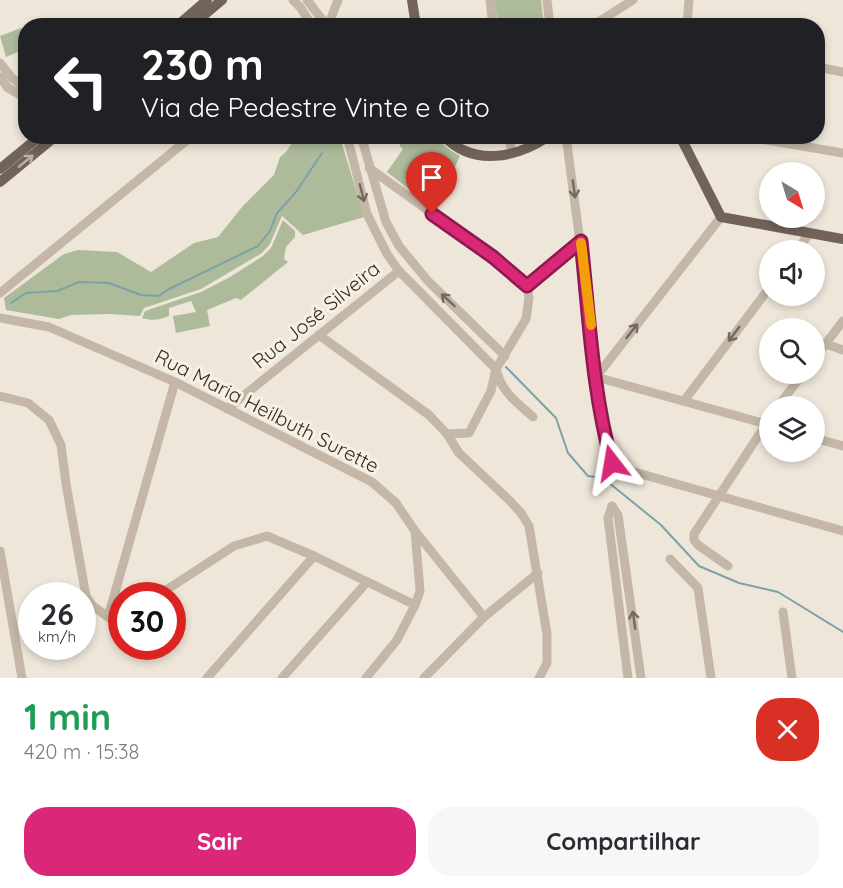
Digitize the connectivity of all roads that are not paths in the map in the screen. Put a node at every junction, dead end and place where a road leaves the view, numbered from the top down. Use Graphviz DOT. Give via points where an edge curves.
graph roads {
  1 [pos="207,0"];
  2 [pos="222,0"];
  3 [pos="293,0"];
  4 [pos="307,0"];
  5 [pos="338,0"];
  6 [pos="412,0"];
  7 [pos="489,0"];
  8 [pos="547,0"];
  9 [pos="633,0"];
  10 [pos="688,0"];
  11 [pos="186,18"];
  12 [pos="201,18"];
  13 [pos="307,18"];
  14 [pos="322,18"];
  15 [pos="331,18"];
  16 [pos="415,18"];
  17 [pos="492,18"];
  18 [pos="549,18"];
  19 [pos="605,18"];
  20 [pos="687,18"];
  21 [pos="0,63"];
  22 [pos="825,68"];
  23 [pos="843,72"];
  24 [pos="0,77"];
  25 [pos="18,83"];
  26 [pos="18,94"];
  27 [pos="30,144"];
  28 [pos="46,144"];
  29 [pos="182,144"];
  30 [pos="349,144"];
  31 [pos="363,144"];
  32 [pos="453,144"];
  33 [pos="510,144"];
  34 [pos="535,144"];
  35 [pos="567,144"];
  36 [pos="684,144"];
  37 [pos="791,144"];
  38 [pos="843,153"];
  39 [pos="512,154"];
  40 [pos="369,168"];
  41 [pos="0,169"];
  42 [pos="0,182"];
  43 [pos="722,217"];
  44 [pos="810,233"];
  45 [pos="843,239"];
  46 [pos="805,240"];
  47 [pos="581,241"];
  48 [pos="399,271"];
  49 [pos="527,286"];
  50 [pos="0,293"];
  51 [pos="759,302"];
  52 [pos="0,318"];
  53 [pos="843,321"];
  54 [pos="319,335"];
  55 [pos="489,342"];
  56 [pos="826,344"];
  57 [pos="843,350"];
  58 [pos="479,351"];
  59 [pos="505,356"];
  60 [pos="496,369"];
  61 [pos="596,378"];
  62 [pos="175,382"];
  63 [pos="795,384"];
  64 [pos="0,396"];
  65 [pos="786,396"];
  66 [pos="684,401"];
  67 [pos="227,409"];
  68 [pos="533,417"];
  69 [pos="759,421"];
  70 [pos="447,434"];
  71 [pos="759,436"];
  72 [pos="825,441"];
  73 [pos="843,446"];
  74 [pos="719,495"];
  75 [pos="415,531"];
  76 [pos="843,531"];
  77 [pos="0,551"];
  78 [pos="314,556"];
  79 [pos="670,559"];
  80 [pos="728,566"];
  81 [pos="538,573"];
  82 [pos="118,582"];
  83 [pos="179,582"];
  84 [pos="367,582"];
  85 [pos="7,594"];
  86 [pos="0,602"];
  87 [pos="415,605"];
  88 [pos="783,612"];
  89 [pos="108,617"];
  90 [pos="484,617"];
  91 [pos="22,678"];
  92 [pos="207,678"];
  93 [pos="282,678"];
  94 [pos="366,678"];
  95 [pos="424,678"];
  96 [pos="539,678"];
  97 [pos="628,678"];
  98 [pos="641,678"];
  99 [pos="711,678"];
  100 [pos="792,678"];
  1 -- 11 [label="main road"];
  2 -- 12 [label="main road"];
  3 -- 13 [label="street"];
  4 -- 14 [label="street"];
  5 -- 15 [label="street"];
  6 -- 16 [label="main road"];
  7 -- 17 [label="street"];
  8 -- 18 [label="street"];
  9 -- 19 [label="street"];
  10 -- 20 [label="street"];
  21 -- 25 [label="street"];
  22 -- 23 [label="street"];
  24 -- 26 [label="street"];
  27 -- 41 [label="main road"];
  42 -- 28 [label="main road, one-way"];
  29 -- 50 [label="street"];
  30 -- 48 [label="street, one-way" via="367,214"];
  31 -- 40 [label="street"];
  32 -- 39 [label="main road" via="469,153"];
  33 -- 39 [label="street"];
  34 -- 39 [label="main road"];
  35 -- 47 [label="street, one-way"];
  36 -- 43 [label="main road"];
  37 -- 38 [label="street"];
  40 -- 49 [label="street"];
  55 -- 40 [label="street, one-way" via="399,246 386,222"];
  43 -- 44 [label="main road"];
  61 -- 43 [label="street, one-way"];
  44 -- 45 [label="main road"];
  44 -- 46 [label="street"];
  47 -- 49 [label="street"];
  47 -- 61 [label="street"];
  48 -- 54 [label="street, Rua José Silveira"];
  48 -- 58 [label="street"];
  49 -- 59 [label="street" via="526,320"];
  51 -- 66 [label="street, one-way"];
  52 -- 62 [label="street, Rua Maria Heilbuth Surette" via="49,327"];
  53 -- 56 [label="street"];
  54 -- 67 [label="street, Rua José Silveira"];
  54 -- 70 [label="street" via="429,415"];
  55 -- 58 [label="street" via="487,350"];
  55 -- 59 [label="street"];
  56 -- 57 [label="street"];
  58 -- 60 [label="street"];
  59 -- 60 [label="street"];
  60 -- 68 [label="street" via="504,391"];
  60 -- 70 [label="street" via="491,391 469,433"];
  61 -- 66 [label="street"];
  61 -- 74 [label="street" via="612,463"];
  62 -- 67 [label="street, Rua Maria Heilbuth Surette"];
  62 -- 82 [label="street"];
  63 -- 65 [label="street"];
  64 -- 89 [label="street" via="28,403 53,428 61,445 86,596"];
  66 -- 69 [label="street"];
  67 -- 75 [label="street, Rua Maria Heilbuth Surette" via="372,482 396,503"];
  70 -- 81 [label="street" via="459,453 521,513 529,526"];
  71 -- 74 [label="street"];
  72 -- 73 [label="street"];
  74 -- 76 [label="street"];
  74 -- 80 [label="street" via="694,540"];
  75 -- 87 [label="street, Rua Maria Heilbuth Surette" via="420,591"];
  75 -- 90 [label="street"];
  77 -- 85 [label="street"];
  78 -- 83 [label="street" via="267,536 234,546"];
  78 -- 84 [label="street"];
  78 -- 92 [label="street"];
  79 -- 99 [label="street" via="698,588"];
  81 -- 90 [label="street"];
  81 -- 96 [label="street" via="548,654 545,671"];
  84 -- 87 [label="street"];
  84 -- 93 [label="street"];
  85 -- 86 [label="street"];
  85 -- 91 [label="street"];
  87 -- 94 [label="street, Rua Maria Heilbuth Surette" via="398,640"];
  88 -- 100 [label="street"];
  90 -- 95 [label="street"];
  98 -- 97 [label="street, one-way" via="618,515 612,506 608,518"];
}
